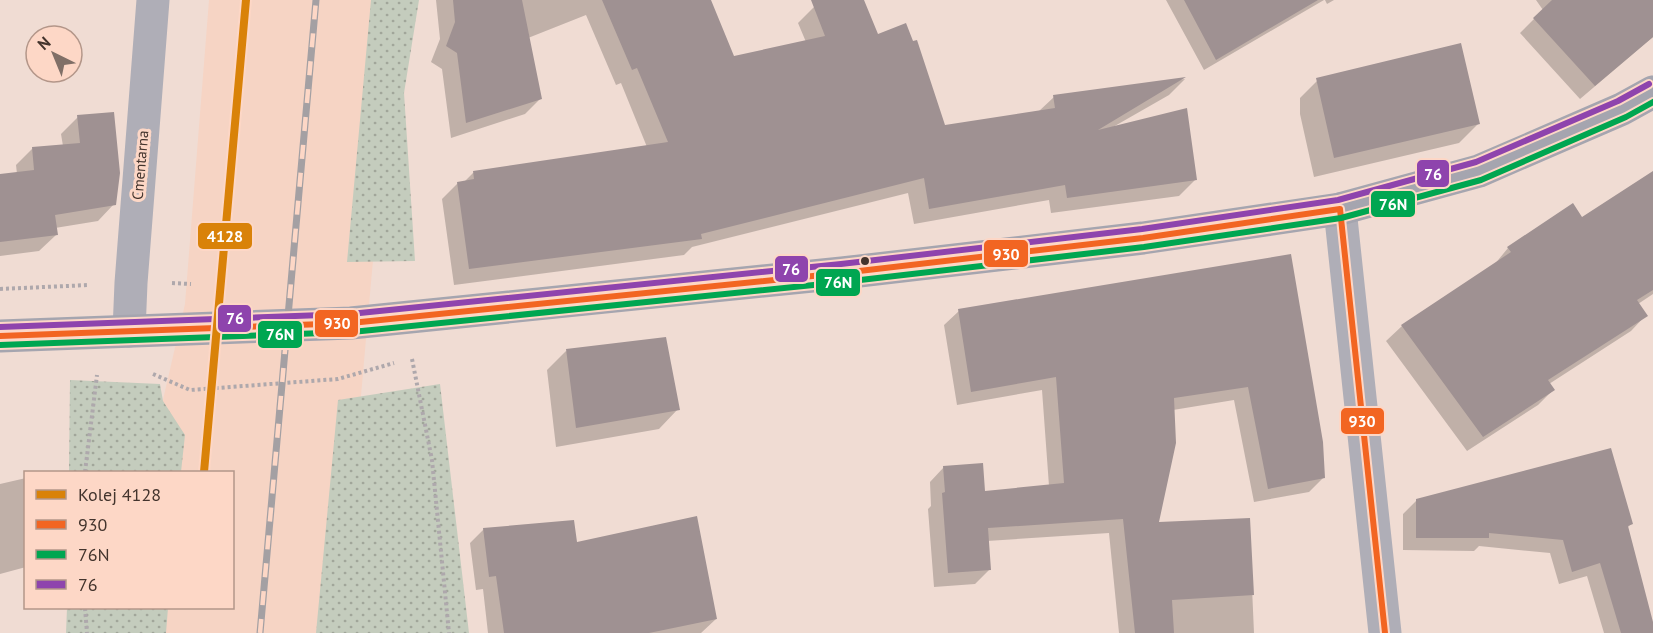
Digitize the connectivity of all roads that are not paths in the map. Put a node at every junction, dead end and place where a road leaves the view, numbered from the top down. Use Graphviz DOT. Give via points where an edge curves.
graph roads {
  1 [pos="153,0"];
  2 [pos="1653,92"];
  3 [pos="1340,209"];
  4 [pos="115,331"];
  5 [pos="0,336"];
  6 [pos="1385,633"];
  1 -- 4 [label="street, Cmentarna" via="131,283"];
  2 -- 3 [label="street" via="1622,110 1479,171"];
  3 -- 4 [label="street" via="1143,238 351,323"];
  3 -- 6 [label="street"];
  4 -- 5 [label="street"];
}
